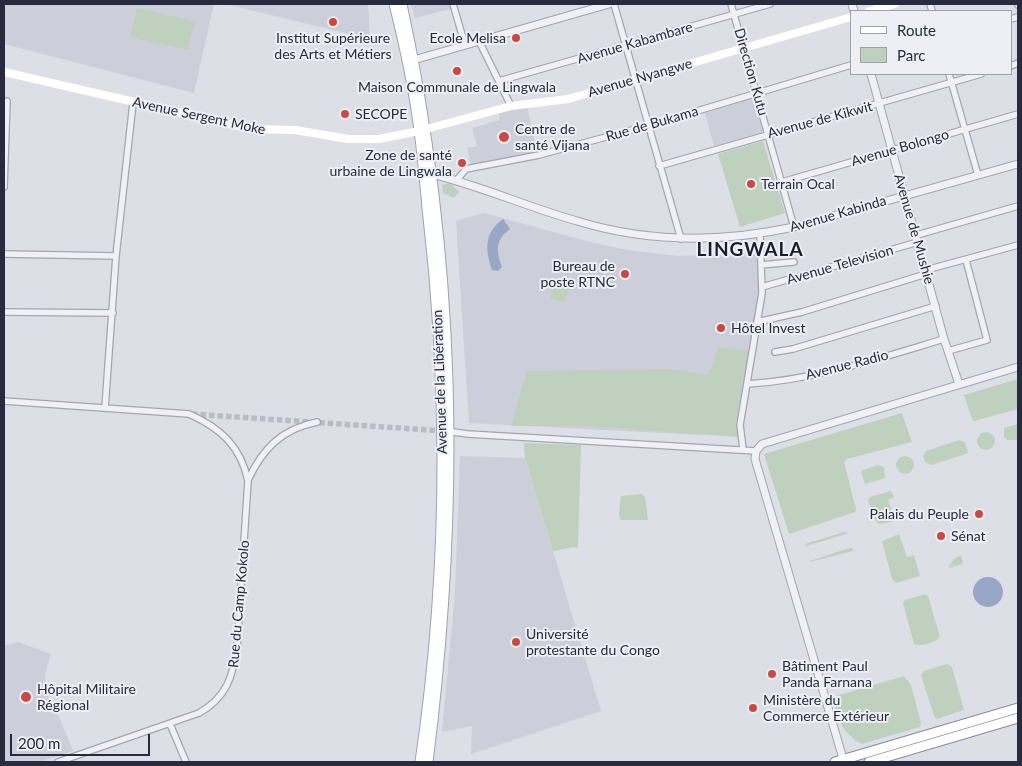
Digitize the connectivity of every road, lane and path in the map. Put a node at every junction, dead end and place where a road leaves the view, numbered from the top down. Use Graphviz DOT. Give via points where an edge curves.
graph roads {
  1 [pos="394,4"];
  2 [pos="402,4"];
  3 [pos="453,4"];
  4 [pos="609,4"];
  5 [pos="614,4"];
  6 [pos="731,4"];
  7 [pos="770,4"];
  8 [pos="895,4"];
  9 [pos="873,10"];
  10 [pos="734,14"];
  11 [pos="850,17"];
  12 [pos="479,41"];
  13 [pos="464,45"];
  14 [pos="626,45"];
  15 [pos="744,48"];
  16 [pos="410,61"];
  17 [pos="850,65"];
  18 [pos="4,72"];
  19 [pos="871,75"];
  20 [pos="948,75"];
  21 [pos="978,75"];
  22 [pos="635,80"];
  23 [pos="500,81"];
  24 [pos="951,82"];
  25 [pos="757,92"];
  26 [pos="4,102"];
  27 [pos="133,102"];
  28 [pos="879,104"];
  29 [pos="511,106"];
  30 [pos="1018,114"];
  31 [pos="647,126"];
  32 [pos="423,130"];
  33 [pos="965,130"];
  34 [pos="768,134"];
  35 [pos="892,150"];
  36 [pos="1018,164"];
  37 [pos="659,166"];
  38 [pos="423,172"];
  39 [pos="433,174"];
  40 [pos="978,175"];
  41 [pos="4,181"];
  42 [pos="456,181"];
  43 [pos="782,182"];
  44 [pos="4,187"];
  45 [pos="905,195"];
  46 [pos="1018,206"];
  47 [pos="794,227"];
  48 [pos="760,235"];
  49 [pos="917,239"];
  50 [pos="680,240"];
  51 [pos="1018,245"];
  52 [pos="4,254"];
  53 [pos="116,256"];
  54 [pos="966,260"];
  55 [pos="794,262"];
  56 [pos="761,265"];
  57 [pos="926,272"];
  58 [pos="762,287"];
  59 [pos="936,306"];
  60 [pos="4,312"];
  61 [pos="113,313"];
  62 [pos="757,322"];
  63 [pos="944,339"];
  64 [pos="948,351"];
  65 [pos="775,352"];
  66 [pos="1018,366"];
  67 [pos="748,384"];
  68 [pos="959,384"];
  69 [pos="4,401"];
  70 [pos="105,408"];
  71 [pos="317,422"];
  72 [pos="447,431"];
  73 [pos="743,449"];
  74 [pos="756,451"];
  75 [pos="248,481"];
  76 [pos="1018,708"];
  77 [pos="1018,718"];
  78 [pos="170,724"];
  79 [pos="841,761"];
  80 [pos="58,762"];
  81 [pos="186,762"];
  82 [pos="420,762"];
  83 [pos="428,762"];
  84 [pos="869,762"];
  1 -- 16 [label="main road, Avenue de la Libération"];
  2 -- 16 [label="main road, Avenue de la Libération"];
  3 -- 13 [label="street"];
  4 -- 12 [label="street"];
  5 -- 14 [label="street"];
  6 -- 10 [label="street, Direction Kutu"];
  7 -- 10 [label="street, Avenue Kabambare"];
  8 -- 9 [label="main road"];
  10 -- 14 [label="street, Avenue Kabambare"];
  10 -- 15 [label="street, Direction Kutu"];
  11 -- 15 [label="main road, Avenue Nyangwe"];
  12 -- 13 [label="street"];
  12 -- 23 [label="street"];
  13 -- 16 [label="street"];
  14 -- 22 [label="street"];
  14 -- 23 [label="street, Avenue Kabambare"];
  15 -- 22 [label="main road, Avenue Nyangwe"];
  15 -- 25 [label="street, Direction Kutu"];
  16 -- 32 [label="main road, Avenue de la Libération"];
  17 -- 25 [label="street, Rue de Bukama"];
  18 -- 27 [label="main road, Avenue Sergent Moke"];
  19 -- 28 [label="street, Avenue de Mushie"];
  20 -- 24 [label="street"];
  21 -- 24 [label="street, Avenue de Kikwit"];
  22 -- 29 [label="main road, Avenue Nyangwe" via="559,101"];
  22 -- 31 [label="street"];
  23 -- 29 [label="street"];
  24 -- 28 [label="street, Avenue de Kikwit"];
  24 -- 33 [label="street"];
  25 -- 31 [label="street, Rue de Bukama"];
  25 -- 34 [label="street, Direction Kutu"];
  26 -- 41 [label="street" via="7,101"];
  27 -- 32 [label="main road, Avenue Sergent Moke" via="263,131 294,130 361,140"];
  27 -- 53 [label="street"];
  28 -- 34 [label="street, Avenue de Kikwit"];
  28 -- 35 [label="street, Avenue de Mushie"];
  29 -- 32 [label="main road, Avenue Nyangwe"];
  30 -- 33 [label="street, Avenue Bolongo"];
  31 -- 37 [label="street"];
  31 -- 42 [label="street, Rue de Bukama" via="539,155 466,168"];
  32 -- 38 [label="main road, Avenue de la Libération"];
  32 -- 39 [label="main road, Avenue de la Libération"];
  33 -- 35 [label="street, Avenue Bolongo"];
  33 -- 40 [label="street"];
  34 -- 37 [label="street, Avenue de Kikwit"];
  34 -- 43 [label="street, Direction Kutu"];
  35 -- 43 [label="street, Avenue Bolongo"];
  35 -- 45 [label="street, Avenue de Mushie"];
  36 -- 40 [label="street, Avenue Kabinda"];
  37 -- 50 [label="street"];
  38 -- 39 [label="street, Avenue Kabinda"];
  38 -- 82 [label="main road, Avenue de la Libération" via="437,295 443,444 437,608"];
  39 -- 42 [label="street, Avenue Kabinda"];
  39 -- 72 [label="main road, Avenue de la Libération" via="448,337"];
  40 -- 45 [label="street, Avenue Kabinda"];
  41 -- 44 [label="street"];
  42 -- 50 [label="street, Avenue Kabinda" via="577,222"];
  43 -- 47 [label="street, Direction Kutu"];
  45 -- 47 [label="street, Avenue Kabinda"];
  45 -- 49 [label="street, Avenue de Mushie"];
  46 -- 49 [label="street, Avenue Television"];
  47 -- 48 [label="street, Avenue Kabinda"];
  48 -- 50 [label="street, Avenue Kabinda"];
  48 -- 56 [label="street"];
  49 -- 57 [label="street, Avenue de Mushie"];
  49 -- 58 [label="street, Avenue Television"];
  51 -- 54 [label="street"];
  52 -- 53 [label="street"];
  53 -- 61 [label="street"];
  54 -- 57 [label="street"];
  54 -- 64 [label="street" via="988,340"];
  55 -- 56 [label="street"];
  56 -- 58 [label="street"];
  57 -- 59 [label="street, Avenue de Mushie"];
  57 -- 62 [label="street" via="793,314"];
  58 -- 62 [label="street"];
  59 -- 63 [label="street, Avenue de Mushie"];
  59 -- 65 [label="street"];
  60 -- 61 [label="street"];
  61 -- 70 [label="street"];
  62 -- 67 [label="street"];
  63 -- 64 [label="street, Avenue de Mushie"];
  63 -- 67 [label="street, Avenue Radio" via="848,367"];
  64 -- 68 [label="street, Avenue de Mushie"];
  66 -- 68 [label="street"];
  67 -- 73 [label="street" via="740,425"];
  68 -- 74 [label="street" via="762,444"];
  69 -- 70 [label="street, Rue du Camp Kokolo"];
  70 -- 75 [label="street, Rue du Camp Kokolo" via="189,414 203,420 234,446"];
  71 -- 75 [label="street, Rue du Camp Kokolo" via="277,438 260,456"];
  72 -- 73 [label="street"];
  72 -- 83 [label="main road, Avenue de la Libération" via="445,604"];
  73 -- 74 [label="street"];
  74 -- 79 [label="street" via="755,459"];
  75 -- 78 [label="street, Rue du Camp Kokolo" via="240,623 233,675 222,695 208,708"];
  76 -- 79 [label="main road"];
  77 -- 84 [label="main road"];
  78 -- 80 [label="street, Rue du Camp Kokolo"];
  78 -- 81 [label="street"];
}
